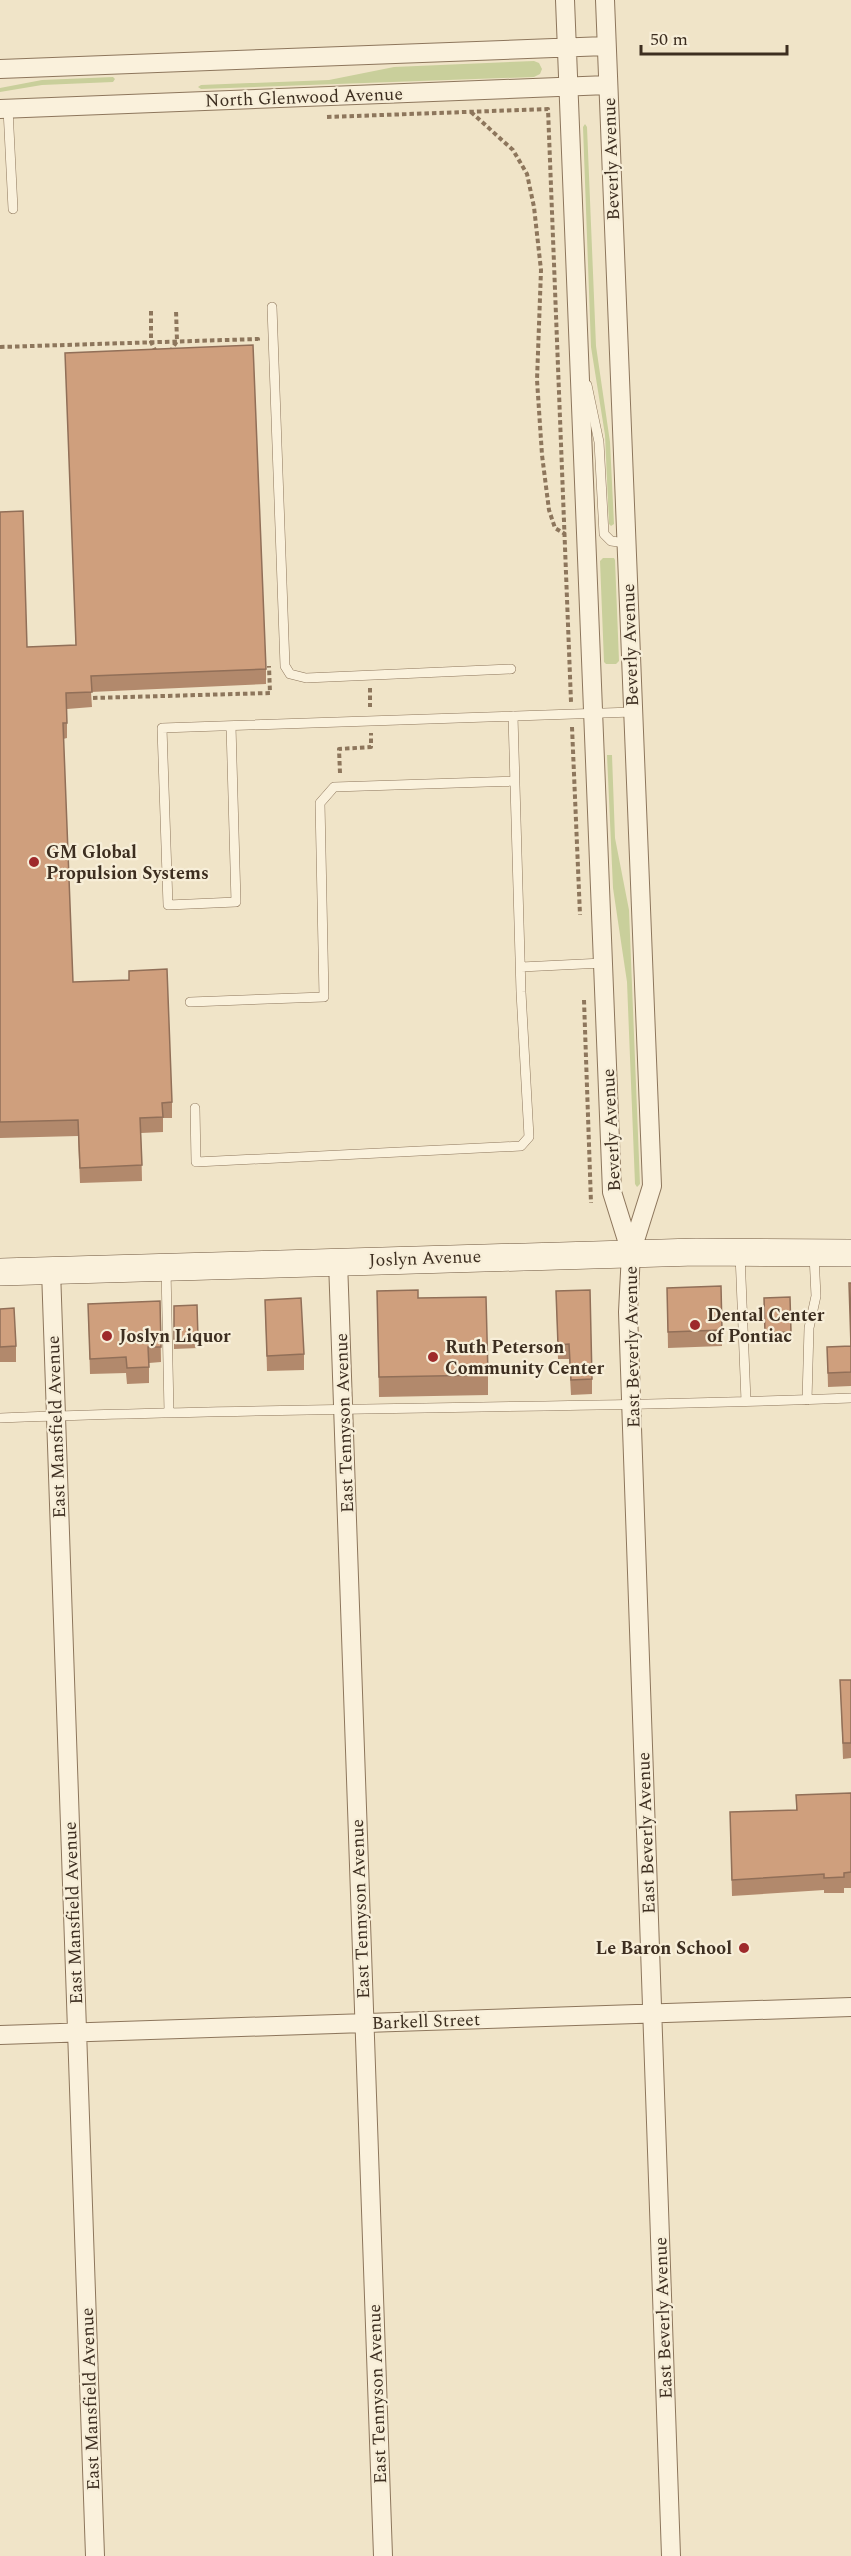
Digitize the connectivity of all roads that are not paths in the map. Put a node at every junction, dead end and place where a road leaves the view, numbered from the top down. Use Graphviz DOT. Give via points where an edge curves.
graph roads {
  1 [pos="565,0"];
  2 [pos="605,0"];
  3 [pos="606,46"];
  4 [pos="567,48"];
  5 [pos="40,68"];
  6 [pos="0,69"];
  7 [pos="0,79"];
  8 [pos="608,86"];
  9 [pos="568,87"];
  10 [pos="4,109"];
  11 [pos="13,209"];
  12 [pos="272,307"];
  13 [pos="578,341"];
  14 [pos="626,543"];
  15 [pos="511,669"];
  16 [pos="633,712"];
  17 [pos="593,713"];
  18 [pos="513,716"];
  19 [pos="231,726"];
  20 [pos="515,781"];
  21 [pos="603,963"];
  22 [pos="521,967"];
  23 [pos="190,1002"];
  24 [pos="195,1108"];
  25 [pos="740,1252"];
  26 [pos="814,1252"];
  27 [pos="631,1253"];
  28 [pos="851,1253"];
  29 [pos="338,1261"];
  30 [pos="166,1267"];
  31 [pos="51,1270"];
  32 [pos="0,1272"];
  33 [pos="851,1398"];
  34 [pos="807,1400"];
  35 [pos="746,1401"];
  36 [pos="631,1404"];
  37 [pos="343,1407"];
  38 [pos="169,1413"];
  39 [pos="55,1416"];
  40 [pos="0,1418"];
  41 [pos="851,2007"];
  42 [pos="652,2013"];
  43 [pos="364,2023"];
  44 [pos="77,2033"];
  45 [pos="0,2035"];
  46 [pos="95,2556"];
  47 [pos="383,2556"];
  48 [pos="671,2556"];
  1 -- 4 [label="street, Beverly Avenue"];
  2 -- 3 [label="street, Beverly Avenue"];
  3 -- 4 [label="street"];
  3 -- 8 [label="street, Beverly Avenue"];
  4 -- 5 [label="street"];
  4 -- 9 [label="street, Beverly Avenue"];
  5 -- 6 [label="street"];
  5 -- 7 [label="street"];
  8 -- 9 [label="street, North Glenwood Avenue"];
  8 -- 14 [label="street, Beverly Avenue"];
  9 -- 10 [label="street, North Glenwood Avenue"];
  9 -- 13 [label="street, Beverly Avenue"];
  10 -- 11 [label="lane"];
  12 -- 15 [label="lane" via="285,666 290,674 306,678"];
  13 -- 14 [label="lane" via="599,442 604,534 611,541"];
  13 -- 17 [label="street, Beverly Avenue"];
  14 -- 16 [label="street, Beverly Avenue"];
  16 -- 17 [label="lane"];
  16 -- 27 [label="street, Beverly Avenue" via="652,1186"];
  17 -- 18 [label="lane"];
  17 -- 21 [label="street, Beverly Avenue"];
  18 -- 19 [label="lane"];
  18 -- 20 [label="lane"];
  19 -- 19 [label="lane" via="162,728 168,904 236,902"];
  20 -- 22 [label="lane"];
  20 -- 23 [label="lane" via="334,787 320,803 324,998"];
  21 -- 22 [label="lane"];
  21 -- 27 [label="street, Beverly Avenue" via="612,1192"];
  22 -- 24 [label="lane" via="529,1137 521,1146 196,1162"];
  25 -- 26 [label="main road, Joslyn Avenue"];
  25 -- 27 [label="main road, Joslyn Avenue"];
  25 -- 35 [label="lane"];
  26 -- 28 [label="main road, Joslyn Avenue"];
  26 -- 34 [label="lane" via="816,1296 809,1328"];
  27 -- 29 [label="main road, Joslyn Avenue"];
  27 -- 36 [label="street, East Beverly Avenue"];
  29 -- 30 [label="main road, Joslyn Avenue"];
  29 -- 37 [label="street, East Tennyson Avenue"];
  30 -- 31 [label="main road, Joslyn Avenue"];
  30 -- 38 [label="lane"];
  31 -- 32 [label="main road, Joslyn Avenue"];
  31 -- 39 [label="street, East Mansfield Avenue"];
  33 -- 34 [label="lane"];
  34 -- 35 [label="lane"];
  35 -- 36 [label="lane"];
  36 -- 37 [label="lane"];
  36 -- 42 [label="street, East Beverly Avenue"];
  37 -- 38 [label="lane"];
  37 -- 43 [label="street, East Tennyson Avenue"];
  38 -- 39 [label="lane"];
  39 -- 40 [label="lane"];
  39 -- 44 [label="street, East Mansfield Avenue"];
  41 -- 42 [label="street, Barkell Street"];
  42 -- 43 [label="street, Barkell Street"];
  42 -- 48 [label="street, East Beverly Avenue"];
  43 -- 44 [label="street, Barkell Street"];
  43 -- 47 [label="street, East Tennyson Avenue"];
  44 -- 45 [label="street, Barkell Street"];
  44 -- 46 [label="street, East Mansfield Avenue"];
}
